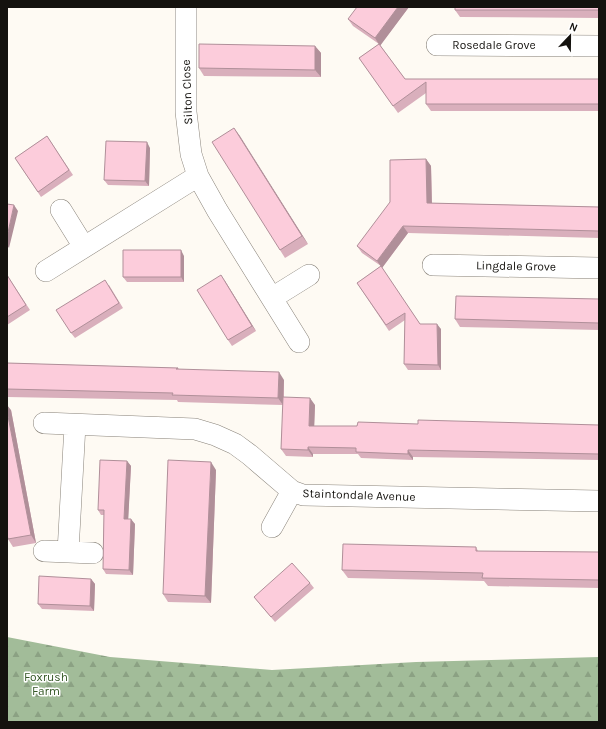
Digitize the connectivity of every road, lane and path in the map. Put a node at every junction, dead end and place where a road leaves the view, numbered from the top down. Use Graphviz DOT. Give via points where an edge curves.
graph roads {
  1 [pos="186,7"];
  2 [pos="437,45"];
  3 [pos="599,46"];
  4 [pos="198,176"];
  5 [pos="61,210"];
  6 [pos="84,247"];
  7 [pos="433,265"];
  8 [pos="599,268"];
  9 [pos="46,271"];
  10 [pos="308,275"];
  11 [pos="272,298"];
  12 [pos="299,342"];
  13 [pos="44,423"];
  14 [pos="75,425"];
  15 [pos="292,491"];
  16 [pos="599,500"];
  17 [pos="272,527"];
  18 [pos="44,551"];
  19 [pos="68,552"];
  20 [pos="93,553"];
  1 -- 4 [label="street, Silton Close" via="186,112 191,154"];
  2 -- 3 [label="street, Rosedale Grove"];
  4 -- 6 [label="street"];
  4 -- 11 [label="street, Silton Close"];
  5 -- 6 [label="street"];
  6 -- 9 [label="street"];
  7 -- 8 [label="street, Lingdale Grove"];
  10 -- 11 [label="street"];
  11 -- 12 [label="street, Silton Close"];
  13 -- 14 [label="street, Staintondale Avenue"];
  14 -- 15 [label="street, Staintondale Avenue" via="195,429 215,435 235,444"];
  14 -- 19 [label="street"];
  15 -- 16 [label="street, Staintondale Avenue" via="316,496"];
  15 -- 17 [label="street"];
  18 -- 19 [label="street"];
  19 -- 20 [label="street"];
}
